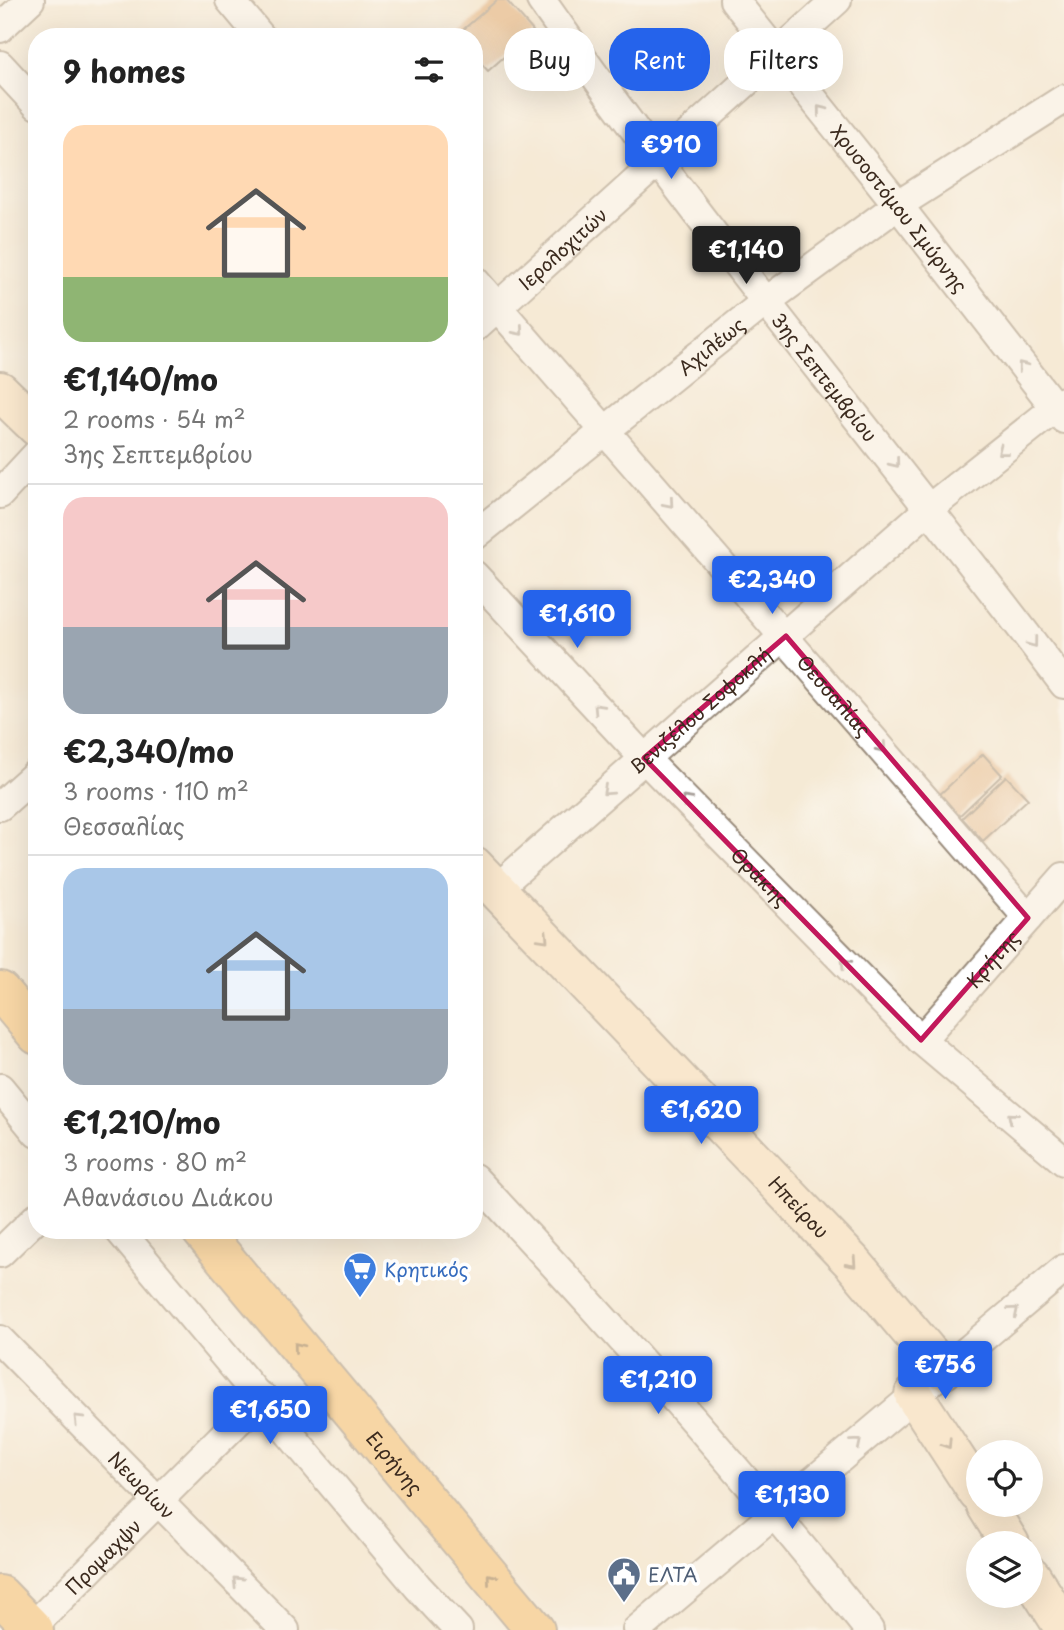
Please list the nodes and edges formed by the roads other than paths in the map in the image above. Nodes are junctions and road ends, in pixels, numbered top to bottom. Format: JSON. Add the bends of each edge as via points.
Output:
{"nodes":[{"id":1,"x":30,"y":0,"type":"edge"},
{"id":2,"x":230,"y":0,"type":"edge"},
{"id":3,"x":541,"y":0,"type":"edge"},
{"id":4,"x":734,"y":0,"type":"edge"},
{"id":5,"x":837,"y":0,"type":"edge"},
{"id":6,"x":0,"y":28,"type":"edge"},
{"id":7,"x":253,"y":28,"type":"edge"},
{"id":8,"x":755,"y":28,"type":"edge"},
{"id":9,"x":806,"y":28,"type":"edge"},
{"id":10,"x":0,"y":65,"type":"edge"},
{"id":11,"x":735,"y":91,"type":"edge"},
{"id":12,"x":805,"y":91,"type":"edge"},
{"id":13,"x":28,"y":95,"type":"edge"},
{"id":14,"x":1064,"y":99,"type":"edge"},
{"id":15,"x":657,"y":160,"type":"junction"},
{"id":16,"x":898,"y":205,"type":"junction"},
{"id":17,"x":483,"y":290,"type":"edge"},
{"id":18,"x":764,"y":303,"type":"junction"},
{"id":19,"x":499,"y":307,"type":"junction"},
{"id":20,"x":483,"y":320,"type":"edge"},
{"id":21,"x":0,"y":391,"type":"edge"},
{"id":22,"x":1061,"y":410,"type":"edge"},
{"id":23,"x":28,"y":418,"type":"edge"},
{"id":24,"x":605,"y":430,"type":"junction"},
{"id":25,"x":28,"y":464,"type":"edge"},
{"id":26,"x":0,"y":494,"type":"edge"},
{"id":27,"x":931,"y":507,"type":"junction"},
{"id":28,"x":483,"y":529,"type":"edge"},
{"id":29,"x":483,"y":585,"type":"edge"},
{"id":30,"x":786,"y":636,"type":"junction"},
{"id":31,"x":1064,"y":684,"type":"edge"},
{"id":32,"x":644,"y":758,"type":"junction"},
{"id":33,"x":28,"y":781,"type":"edge"},
{"id":34,"x":0,"y":806,"type":"edge"},
{"id":35,"x":486,"y":877,"type":"edge"},
{"id":36,"x":1064,"y":877,"type":"edge"},
{"id":37,"x":1028,"y":918,"type":"junction"},
{"id":38,"x":0,"y":991,"type":"edge"},
{"id":39,"x":28,"y":1024,"type":"edge"},
{"id":40,"x":921,"y":1040,"type":"junction"},
{"id":41,"x":0,"y":1088,"type":"edge"},
{"id":42,"x":28,"y":1122,"type":"edge"},
{"id":43,"x":1064,"y":1161,"type":"edge"},
{"id":44,"x":483,"y":1188,"type":"edge"},
{"id":45,"x":28,"y":1226,"type":"edge"},
{"id":46,"x":127,"y":1239,"type":"edge"},
{"id":47,"x":209,"y":1239,"type":"edge"},
{"id":48,"x":0,"y":1253,"type":"edge"},
{"id":49,"x":1064,"y":1269,"type":"edge"},
{"id":50,"x":0,"y":1340,"type":"edge"},
{"id":51,"x":943,"y":1370,"type":"junction"},
{"id":52,"x":915,"y":1395,"type":"junction"},
{"id":53,"x":262,"y":1398,"type":"junction"},
{"id":54,"x":966,"y":1474,"type":"edge"},
{"id":55,"x":158,"y":1501,"type":"junction"},
{"id":56,"x":776,"y":1513,"type":"junction"},
{"id":57,"x":0,"y":1595,"type":"edge"},
{"id":58,"x":1043,"y":1595,"type":"edge"},
{"id":59,"x":642,"y":1628,"type":"edge"},
{"id":60,"x":1064,"y":1628,"type":"edge"},
{"id":61,"x":33,"y":1629,"type":"edge"},
{"id":62,"x":285,"y":1630,"type":"edge"},
{"id":63,"x":458,"y":1630,"type":"edge"},
{"id":64,"x":535,"y":1630,"type":"edge"},
{"id":65,"x":869,"y":1630,"type":"edge"}],
"edges":[{"from":1,"to":6,"type":"street"},
{"from":2,"to":7,"type":"street"},
{"from":3,"to":15,"type":"street","name":"3ης Σεπτεμβρίου"},
{"from":4,"to":8,"type":"street","name":"Χρυσοστόμου Σμύρνης"},
{"from":5,"to":9,"type":"street","name":"Ιερολοχιτών"},
{"from":10,"to":13,"type":"street"},
{"from":11,"to":15,"type":"street","name":"Ιερολοχιτών"},
{"from":16,"to":12,"type":"street","name":"Χρυσοστόμου Σμύρνης","one_way":true},
{"from":14,"to":16,"type":"street","name":"Αχιλέως"},
{"from":15,"to":18,"type":"street","name":"3ης Σεπτεμβρίου"},
{"from":15,"to":19,"type":"street","name":"Ιερολοχιτών"},
{"from":16,"to":18,"type":"street","name":"Αχιλέως"},
{"from":22,"to":16,"type":"street","name":"Χρυσοστόμου Σμύρνης","one_way":true},
{"from":17,"to":19,"type":"street","name":"Θεσσαλίας"},
{"from":18,"to":24,"type":"street","name":"Αχιλέως"},
{"from":18,"to":27,"type":"street","name":"3ης Σεπτεμβρίου","one_way":true},
{"from":19,"to":20,"type":"street","name":"Ιερολοχιτών"},
{"from":19,"to":24,"type":"street","name":"Θεσσαλίας","one_way":true},
{"from":21,"to":23,"type":"street"},
{"from":22,"to":27,"type":"street","name":"Βενιζέλου Σοφοκλή","one_way":true},
{"from":24,"to":28,"type":"street","name":"Αχιλέως"},
{"from":24,"to":30,"type":"street","name":"Θεσσαλίας","one_way":true},
{"from":25,"to":26,"type":"street"},
{"from":27,"to":30,"type":"street","name":"Βενιζέλου Σοφοκλή"},
{"from":27,"to":31,"type":"street","name":"3ης Σεπτεμβρίου","one_way":true},
{"from":32,"to":29,"type":"street","name":"Θράκης","one_way":true},
{"from":30,"to":32,"type":"street","name":"Βενιζέλου Σοφοκλή"},
{"from":30,"to":37,"type":"street","name":"Θεσσαλίας","one_way":true},
{"from":32,"to":35,"type":"street","name":"Βενιζέλου Σοφοκλή","one_way":true},
{"from":40,"to":32,"type":"street","name":"Θράκης","one_way":true},
{"from":33,"to":34,"type":"street"},
{"from":35,"to":51,"type":"street","name":"Ηπείρου","one_way":true,"via":[[853,1263]]},
{"from":36,"to":37,"type":"street","name":"Κρήτης"},
{"from":37,"to":40,"type":"street","name":"Κρήτης"},
{"from":38,"to":39,"type":"main road"},
{"from":43,"to":40,"type":"street","name":"Θράκης","one_way":true},
{"from":41,"to":42,"type":"street"},
{"from":44,"to":56,"type":"street"},
{"from":45,"to":48,"type":"street"},
{"from":46,"to":53,"type":"street"},
{"from":64,"to":47,"type":"main road","name":"Ειρήνης","one_way":true},
{"from":51,"to":49,"type":"street","one_way":true},
{"from":55,"to":50,"type":"street","name":"Νεωρίων","one_way":true},
{"from":51,"to":52,"type":"street"},
{"from":52,"to":54,"type":"street","one_way":true},
{"from":56,"to":52,"type":"street","one_way":true},
{"from":53,"to":55,"type":"street","name":"Προμαχψν"},
{"from":53,"to":63,"type":"street"},
{"from":55,"to":61,"type":"street","name":"Προμαχψν"},
{"from":62,"to":55,"type":"street","name":"Νεωρίων","one_way":true},
{"from":56,"to":59,"type":"street"},
{"from":56,"to":65,"type":"street"},
{"from":57,"to":61,"type":"main road"},
{"from":58,"to":60,"type":"street"}]}
